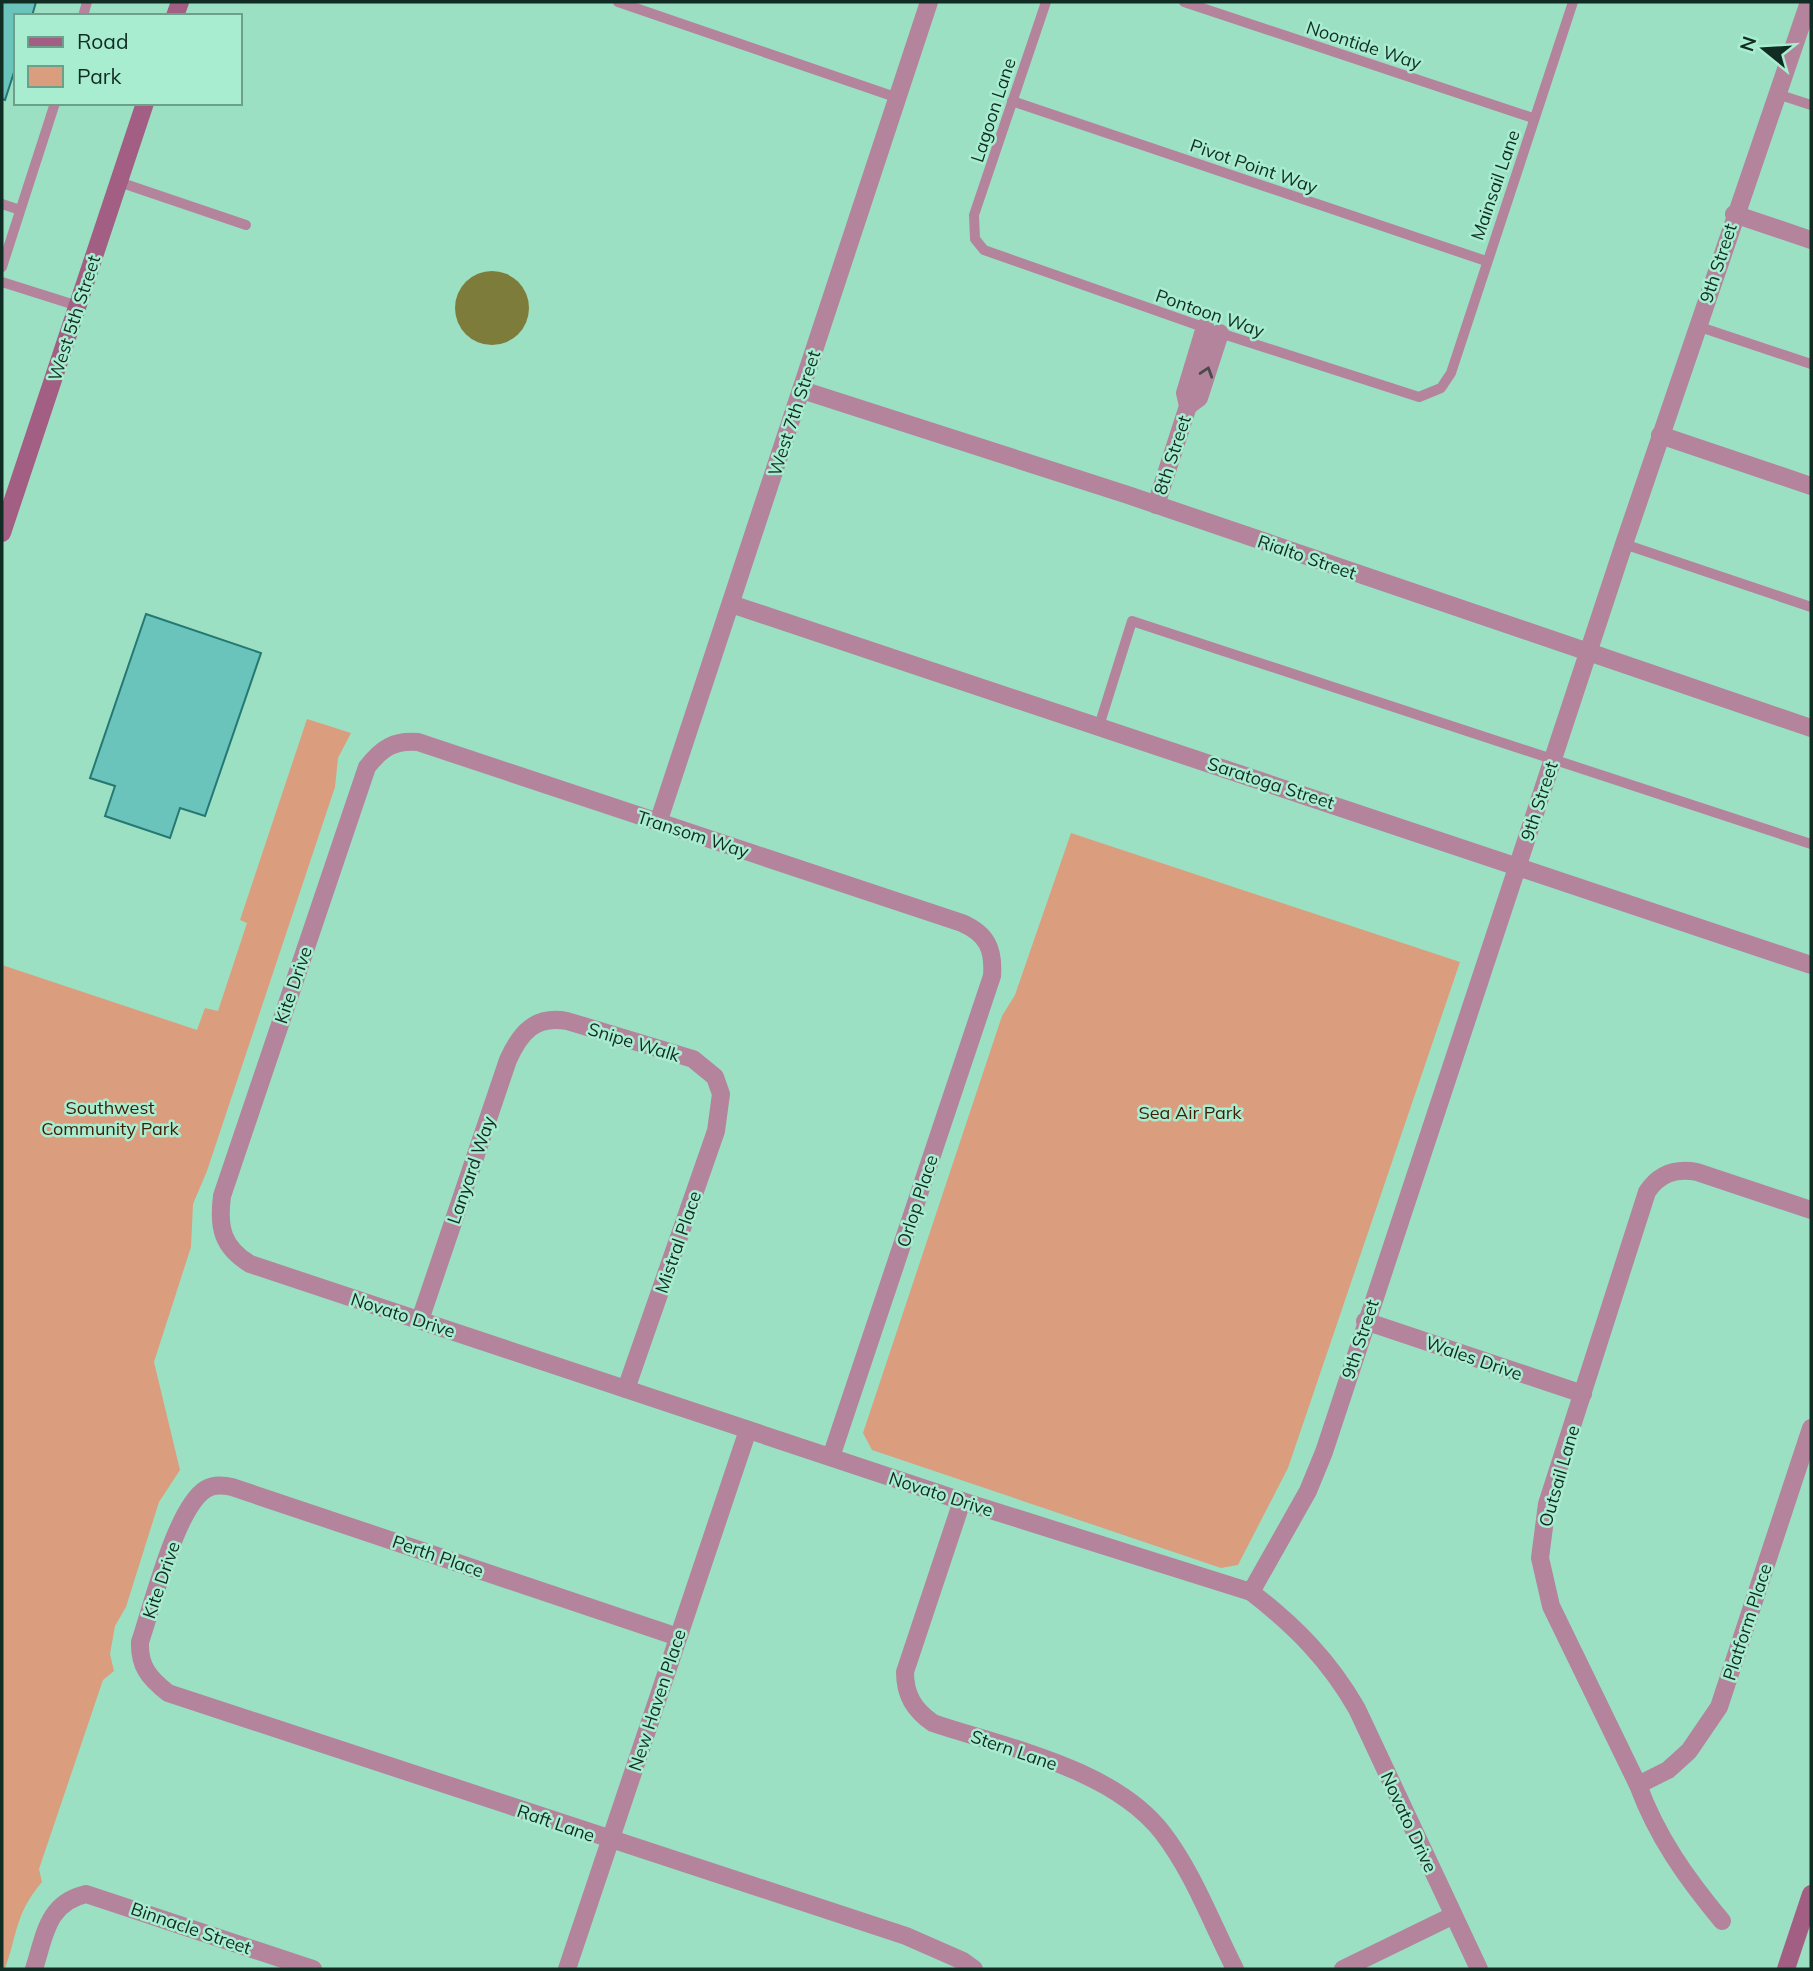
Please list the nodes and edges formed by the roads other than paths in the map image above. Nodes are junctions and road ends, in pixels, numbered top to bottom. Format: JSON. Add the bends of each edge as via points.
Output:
{"nodes":[{"id":1,"x":618,"y":2,"type":"edge"},
{"id":2,"x":929,"y":2,"type":"edge"},
{"id":3,"x":1046,"y":2,"type":"edge"},
{"id":4,"x":1184,"y":2,"type":"edge"},
{"id":5,"x":1573,"y":2,"type":"edge"},
{"id":6,"x":1809,"y":2,"type":"edge"},
{"id":7,"x":1777,"y":93,"type":"junction"},
{"id":8,"x":898,"y":98,"type":"junction"},
{"id":9,"x":1012,"y":101,"type":"junction"},
{"id":10,"x":54,"y":105,"type":"edge"},
{"id":11,"x":144,"y":105,"type":"edge"},
{"id":12,"x":1811,"y":105,"type":"edge"},
{"id":13,"x":1533,"y":118,"type":"junction"},
{"id":14,"x":119,"y":182,"type":"junction"},
{"id":15,"x":2,"y":204,"type":"edge"},
{"id":16,"x":20,"y":210,"type":"junction"},
{"id":17,"x":1734,"y":214,"type":"junction"},
{"id":18,"x":246,"y":225,"type":"dead end"},
{"id":19,"x":973,"y":228,"type":"joint"},
{"id":20,"x":1811,"y":240,"type":"edge"},
{"id":21,"x":1486,"y":261,"type":"junction"},
{"id":22,"x":2,"y":267,"type":"edge"},
{"id":23,"x":2,"y":282,"type":"edge"},
{"id":24,"x":78,"y":306,"type":"junction"},
{"id":25,"x":1697,"y":326,"type":"junction"},
{"id":26,"x":1212,"y":330,"type":"junction"},
{"id":27,"x":1811,"y":364,"type":"edge"},
{"id":28,"x":1448,"y":379,"type":"joint"},
{"id":29,"x":802,"y":390,"type":"junction"},
{"id":30,"x":1660,"y":435,"type":"junction"},
{"id":31,"x":1811,"y":486,"type":"edge"},
{"id":32,"x":1156,"y":505,"type":"junction"},
{"id":33,"x":2,"y":533,"type":"edge"},
{"id":34,"x":1624,"y":544,"type":"junction"},
{"id":35,"x":731,"y":604,"type":"junction"},
{"id":36,"x":1811,"y":607,"type":"edge"},
{"id":37,"x":1589,"y":654,"type":"junction"},
{"id":38,"x":1099,"y":726,"type":"junction"},
{"id":39,"x":1811,"y":728,"type":"edge"},
{"id":40,"x":389,"y":745,"type":"joint"},
{"id":41,"x":1553,"y":759,"type":"junction"},
{"id":42,"x":658,"y":823,"type":"junction"},
{"id":43,"x":1811,"y":844,"type":"edge"},
{"id":44,"x":1518,"y":866,"type":"junction"},
{"id":45,"x":990,"y":945,"type":"joint"},
{"id":46,"x":1811,"y":965,"type":"edge"},
{"id":47,"x":531,"y":1025,"type":"joint"},
{"id":48,"x":721,"y":1094,"type":"joint"},
{"id":49,"x":1811,"y":1210,"type":"edge"},
{"id":50,"x":221,"y":1234,"type":"joint"},
{"id":51,"x":420,"y":1320,"type":"junction"},
{"id":52,"x":1365,"y":1321,"type":"junction"},
{"id":53,"x":626,"y":1389,"type":"junction"},
{"id":54,"x":1583,"y":1394,"type":"junction"},
{"id":55,"x":1811,"y":1428,"type":"edge"},
{"id":56,"x":748,"y":1430,"type":"junction"},
{"id":57,"x":831,"y":1457,"type":"junction"},
{"id":58,"x":199,"y":1494,"type":"joint"},
{"id":59,"x":962,"y":1501,"type":"junction"},
{"id":60,"x":1251,"y":1592,"type":"junction"},
{"id":61,"x":678,"y":1637,"type":"junction"},
{"id":62,"x":144,"y":1670,"type":"joint"},
{"id":63,"x":1638,"y":1785,"type":"junction"},
{"id":64,"x":611,"y":1841,"type":"junction"},
{"id":65,"x":1811,"y":1894,"type":"edge"},
{"id":66,"x":1452,"y":1916,"type":"junction"},
{"id":67,"x":1723,"y":1921,"type":"dead end"},
{"id":68,"x":33,"y":1969,"type":"edge"},
{"id":69,"x":313,"y":1969,"type":"edge"},
{"id":70,"x":567,"y":1969,"type":"edge"},
{"id":71,"x":974,"y":1969,"type":"edge"},
{"id":72,"x":1235,"y":1969,"type":"edge"},
{"id":73,"x":1343,"y":1969,"type":"edge"},
{"id":74,"x":1479,"y":1969,"type":"edge"},
{"id":75,"x":1786,"y":1969,"type":"edge"}],
"edges":[{"from":1,"to":8,"type":"lane"},
{"from":2,"to":8,"type":"street","name":"West 7th Street"},
{"from":3,"to":9,"type":"lane","name":"Lagoon Lane"},
{"from":4,"to":13,"type":"lane","name":"Noontide Way"},
{"from":5,"to":13,"type":"lane","name":"Mainsail Lane"},
{"from":6,"to":7,"type":"street","name":"9th Street"},
{"from":7,"to":12,"type":"lane"},
{"from":7,"to":17,"type":"street","name":"9th Street"},
{"from":8,"to":29,"type":"street","name":"West 7th Street"},
{"from":9,"to":19,"type":"lane","name":"Lagoon Lane"},
{"from":9,"to":21,"type":"lane","name":"Pivot Point Way"},
{"from":10,"to":16,"type":"lane"},
{"from":11,"to":14,"type":"main road","name":"West 5th Street"},
{"from":13,"to":21,"type":"lane","name":"Mainsail Lane"},
{"from":14,"to":18,"type":"lane"},
{"from":14,"to":24,"type":"main road","name":"West 5th Street"},
{"from":15,"to":16,"type":"lane"},
{"from":16,"to":22,"type":"lane"},
{"from":17,"to":20,"type":"street"},
{"from":17,"to":25,"type":"street","name":"9th Street"},
{"from":19,"to":26,"type":"lane","name":"Pontoon Way","via":[[975,239],[992,255]]},
{"from":21,"to":28,"type":"lane","name":"Mainsail Lane"},
{"from":23,"to":24,"type":"lane"},
{"from":24,"to":33,"type":"main road","name":"West 5th Street"},
{"from":25,"to":27,"type":"lane"},
{"from":25,"to":30,"type":"street","name":"9th Street"},
{"from":26,"to":28,"type":"lane","name":"Pontoon Way","via":[[1408,395],[1431,394]]},
{"from":26,"to":32,"type":"street","name":"8th Street","via":[[1185,393],[1188,406]]},
{"from":29,"to":32,"type":"street","name":"Rialto Street"},
{"from":29,"to":35,"type":"street","name":"West 7th Street"},
{"from":30,"to":31,"type":"street"},
{"from":30,"to":34,"type":"street","name":"9th Street"},
{"from":32,"to":37,"type":"street","name":"Rialto Street"},
{"from":34,"to":36,"type":"lane"},
{"from":34,"to":37,"type":"street","name":"9th Street"},
{"from":35,"to":38,"type":"street","name":"Saratoga Street"},
{"from":35,"to":42,"type":"street","name":"West 7th Street"},
{"from":37,"to":39,"type":"street","name":"Rialto Street"},
{"from":37,"to":41,"type":"street","name":"9th Street"},
{"from":38,"to":41,"type":"lane","via":[[1132,621]]},
{"from":38,"to":44,"type":"street","name":"Saratoga Street"},
{"from":40,"to":42,"type":"street","name":"Transom Way","via":[[418,742]]},
{"from":40,"to":50,"type":"street","name":"Kite Drive","via":[[367,767],[222,1196]]},
{"from":41,"to":43,"type":"lane"},
{"from":41,"to":44,"type":"street","name":"9th Street"},
{"from":42,"to":45,"type":"street","name":"Transom Way","via":[[962,923],[978,930]]},
{"from":44,"to":46,"type":"street","name":"Saratoga Street"},
{"from":44,"to":52,"type":"street","name":"9th Street"},
{"from":45,"to":57,"type":"street","name":"Orlop Place","via":[[992,976]]},
{"from":47,"to":48,"type":"street","name":"Snipe Walk","via":[[553,1018],[693,1059],[715,1077]]},
{"from":47,"to":51,"type":"street","name":"Lanyard Way","via":[[508,1060]]},
{"from":48,"to":53,"type":"street","name":"Mistral Place","via":[[722,1106],[708,1154]]},
{"from":49,"to":54,"type":"street","name":"Outsail Lane","via":[[1684,1169],[1655,1180],[1647,1192]]},
{"from":50,"to":51,"type":"street","name":"Novato Drive","via":[[234,1254],[250,1264]]},
{"from":51,"to":53,"type":"street","name":"Novato Drive"},
{"from":52,"to":54,"type":"street","name":"Wales Drive"},
{"from":52,"to":60,"type":"street","name":"9th Street","via":[[1308,1491]]},
{"from":53,"to":56,"type":"street","name":"Novato Drive"},
{"from":54,"to":63,"type":"street","name":"Outsail Lane","via":[[1547,1504],[1541,1573],[1556,1620]]},
{"from":55,"to":63,"type":"street","name":"Platform Place","via":[[1719,1707],[1689,1751],[1668,1770]]},
{"from":56,"to":57,"type":"street","name":"Novato Drive"},
{"from":56,"to":61,"type":"street","name":"New Haven Place"},
{"from":57,"to":59,"type":"street","name":"Novato Drive"},
{"from":58,"to":61,"type":"street","name":"Perth Place","via":[[219,1485],[232,1487]]},
{"from":58,"to":62,"type":"street","name":"Kite Drive","via":[[182,1518],[140,1642]]},
{"from":59,"to":60,"type":"street","name":"Novato Drive"},
{"from":59,"to":72,"type":"street","name":"Stern Lane","via":[[905,1672],[905,1686],[914,1706],[933,1723],[1081,1773],[1136,1806],[1161,1830],[1182,1862]]},
{"from":60,"to":66,"type":"street","name":"Novato Drive","via":[[1291,1623],[1340,1680]]},
{"from":61,"to":64,"type":"street","name":"New Haven Place"},
{"from":62,"to":64,"type":"street","name":"Raft Lane","via":[[168,1693]]},
{"from":63,"to":67,"type":"street","name":"Outsail Lane","via":[[1676,1862]]},
{"from":64,"to":70,"type":"street","name":"New Haven Place"},
{"from":64,"to":71,"type":"street","name":"Raft Lane","via":[[906,1936]]},
{"from":65,"to":75,"type":"main road"},
{"from":66,"to":73,"type":"street"},
{"from":66,"to":74,"type":"street","name":"Novato Drive"},
{"from":68,"to":69,"type":"street","name":"Binnacle Street","via":[[52,1917],[68,1898],[86,1894]]}]}
